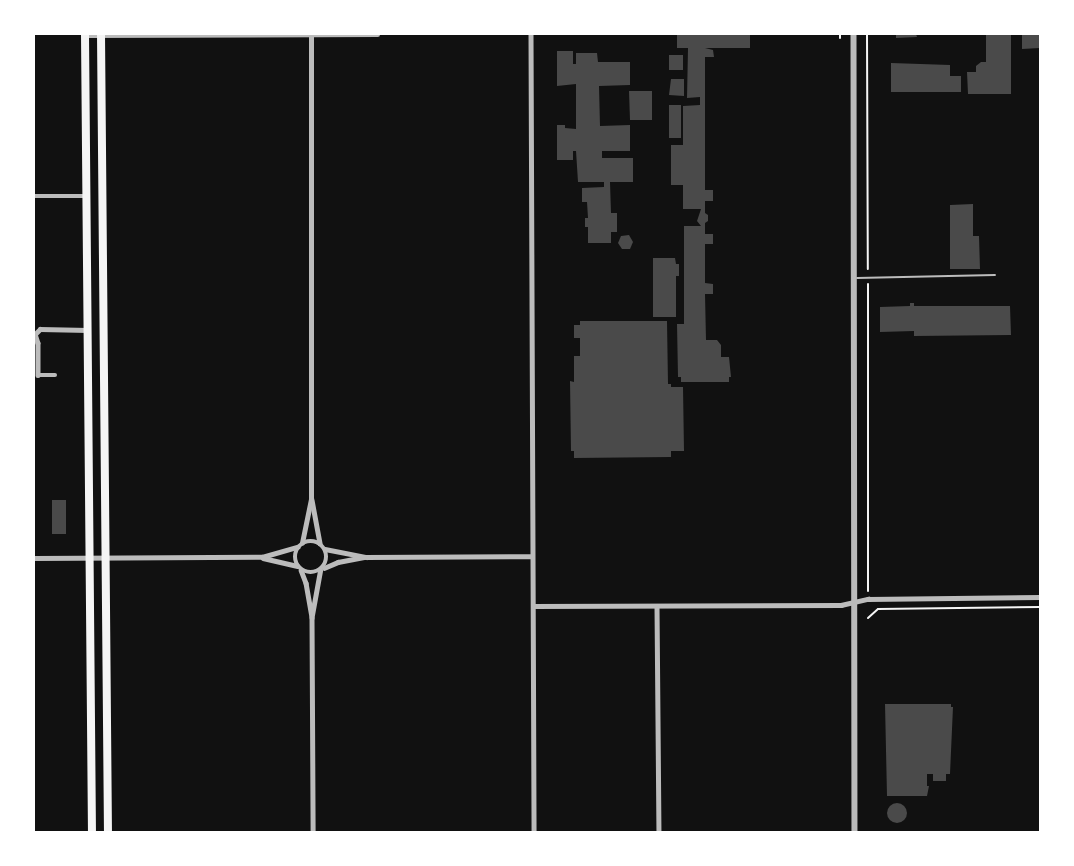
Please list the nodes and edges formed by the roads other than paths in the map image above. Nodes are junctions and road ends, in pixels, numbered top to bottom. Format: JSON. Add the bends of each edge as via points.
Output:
{"nodes":[{"id":1,"x":85,"y":34,"type":"edge"},
{"id":2,"x":101,"y":34,"type":"edge"},
{"id":3,"x":235,"y":34,"type":"edge"},
{"id":4,"x":377,"y":34,"type":"edge"},
{"id":5,"x":531,"y":34,"type":"edge"},
{"id":6,"x":854,"y":34,"type":"edge"},
{"id":7,"x":311,"y":35,"type":"edge"},
{"id":8,"x":34,"y":196,"type":"edge"},
{"id":9,"x":86,"y":196,"type":"junction"},
{"id":10,"x":995,"y":275,"type":"dead end"},
{"id":11,"x":854,"y":278,"type":"junction"},
{"id":12,"x":88,"y":330,"type":"junction"},
{"id":13,"x":34,"y":334,"type":"edge"},
{"id":14,"x":55,"y":375,"type":"dead end"},
{"id":15,"x":311,"y":499,"type":"junction"},
{"id":16,"x":320,"y":543,"type":"junction"},
{"id":17,"x":300,"y":545,"type":"junction"},
{"id":18,"x":325,"y":548,"type":"junction"},
{"id":19,"x":532,"y":556,"type":"junction"},
{"id":20,"x":262,"y":557,"type":"junction"},
{"id":21,"x":366,"y":557,"type":"junction"},
{"id":22,"x":34,"y":558,"type":"edge"},
{"id":23,"x":90,"y":558,"type":"junction"},
{"id":24,"x":106,"y":558,"type":"junction"},
{"id":25,"x":299,"y":568,"type":"junction"},
{"id":26,"x":322,"y":570,"type":"junction"},
{"id":27,"x":1040,"y":596,"type":"edge"},
{"id":28,"x":855,"y":602,"type":"junction"},
{"id":29,"x":533,"y":606,"type":"junction"},
{"id":30,"x":657,"y":606,"type":"junction"},
{"id":31,"x":312,"y":616,"type":"junction"},
{"id":32,"x":92,"y":832,"type":"edge"},
{"id":33,"x":108,"y":832,"type":"edge"},
{"id":34,"x":313,"y":832,"type":"edge"},
{"id":35,"x":534,"y":832,"type":"edge"},
{"id":36,"x":659,"y":832,"type":"edge"},
{"id":37,"x":855,"y":832,"type":"edge"}],
"edges":[{"from":1,"to":2,"type":"street"},
{"from":1,"to":9,"type":"highway"},
{"from":2,"to":3,"type":"street"},
{"from":2,"to":24,"type":"highway"},
{"from":3,"to":7,"type":"street"},
{"from":4,"to":7,"type":"street"},
{"from":5,"to":19,"type":"street"},
{"from":6,"to":11,"type":"street"},
{"from":7,"to":15,"type":"street"},
{"from":8,"to":9,"type":"street"},
{"from":9,"to":12,"type":"highway"},
{"from":10,"to":11,"type":"lane"},
{"from":11,"to":28,"type":"street"},
{"from":12,"to":13,"type":"street","via":[[40,329]]},
{"from":12,"to":23,"type":"highway"},
{"from":13,"to":14,"type":"street","via":[[38,343],[38,375]]},
{"from":15,"to":16,"type":"street"},
{"from":15,"to":17,"type":"street"},
{"from":16,"to":17,"type":"street","via":[[313,541]]},
{"from":16,"to":18,"type":"street"},
{"from":17,"to":20,"type":"street"},
{"from":17,"to":25,"type":"street","via":[[295,557]]},
{"from":18,"to":21,"type":"street"},
{"from":18,"to":26,"type":"street","via":[[328,558]]},
{"from":19,"to":21,"type":"street"},
{"from":19,"to":29,"type":"street"},
{"from":20,"to":24,"type":"street"},
{"from":20,"to":25,"type":"street"},
{"from":21,"to":26,"type":"street","via":[[338,562]]},
{"from":22,"to":23,"type":"street"},
{"from":23,"to":24,"type":"street"},
{"from":23,"to":32,"type":"highway"},
{"from":24,"to":33,"type":"highway"},
{"from":25,"to":26,"type":"street","via":[[311,574]]},
{"from":25,"to":31,"type":"street","via":[[306,583]]},
{"from":26,"to":31,"type":"street"},
{"from":27,"to":28,"type":"street","via":[[868,599]]},
{"from":28,"to":30,"type":"street","via":[[844,605]]},
{"from":28,"to":37,"type":"street"},
{"from":29,"to":30,"type":"street"},
{"from":29,"to":35,"type":"street"},
{"from":30,"to":36,"type":"street"},
{"from":31,"to":34,"type":"street"}]}
